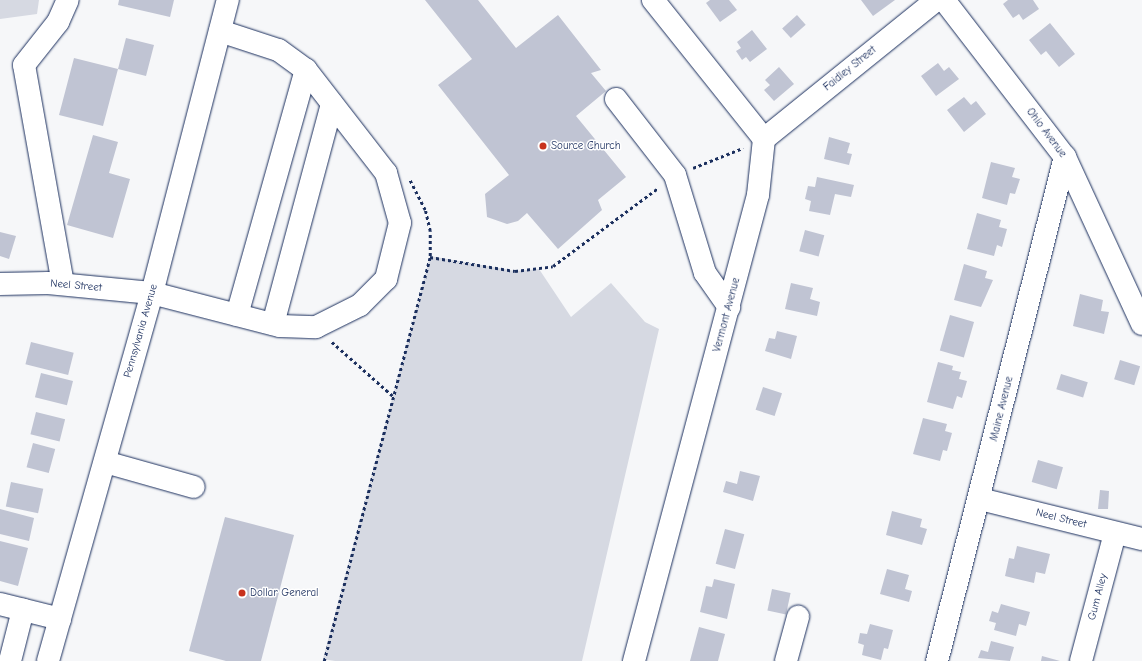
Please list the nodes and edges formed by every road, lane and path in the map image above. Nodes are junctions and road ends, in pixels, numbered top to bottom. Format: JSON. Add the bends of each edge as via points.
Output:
{"nodes":[{"id":1,"x":68,"y":0,"type":"edge"},
{"id":2,"x":228,"y":0,"type":"edge"},
{"id":3,"x":653,"y":0,"type":"edge"},
{"id":4,"x":936,"y":0,"type":"edge"},
{"id":5,"x":944,"y":0,"type":"edge"},
{"id":6,"x":220,"y":31,"type":"junction"},
{"id":7,"x":306,"y":70,"type":"junction"},
{"id":8,"x":616,"y":99,"type":"dead end"},
{"id":9,"x":332,"y":104,"type":"junction"},
{"id":10,"x":764,"y":139,"type":"junction"},
{"id":11,"x":1065,"y":157,"type":"junction"},
{"id":12,"x":411,"y":181,"type":"dead end"},
{"id":13,"x":616,"y":218,"type":"dead end"},
{"id":14,"x":430,"y":257,"type":"junction"},
{"id":15,"x":0,"y":284,"type":"edge"},
{"id":16,"x":63,"y":284,"type":"junction"},
{"id":17,"x":152,"y":293,"type":"junction"},
{"id":18,"x":729,"y":307,"type":"junction"},
{"id":19,"x":237,"y":315,"type":"junction"},
{"id":20,"x":273,"y":324,"type":"junction"},
{"id":21,"x":1142,"y":324,"type":"edge"},
{"id":22,"x":343,"y":352,"type":"dead end"},
{"id":23,"x":393,"y":396,"type":"junction"},
{"id":24,"x":104,"y":462,"type":"junction"},
{"id":25,"x":194,"y":487,"type":"dead end"},
{"id":26,"x":980,"y":499,"type":"junction"},
{"id":27,"x":1115,"y":533,"type":"junction"},
{"id":28,"x":1142,"y":539,"type":"edge"},
{"id":29,"x":0,"y":604,"type":"edge"},
{"id":30,"x":23,"y":610,"type":"junction"},
{"id":31,"x":798,"y":617,"type":"dead end"},
{"id":32,"x":60,"y":619,"type":"junction"},
{"id":33,"x":10,"y":661,"type":"edge"},
{"id":34,"x":48,"y":661,"type":"edge"},
{"id":35,"x":324,"y":661,"type":"edge"},
{"id":36,"x":634,"y":661,"type":"edge"},
{"id":37,"x":786,"y":661,"type":"edge"},
{"id":38,"x":937,"y":661,"type":"edge"},
{"id":39,"x":1082,"y":661,"type":"edge"}],
"edges":[{"from":1,"to":16,"type":"street","via":[[58,22],[24,65]]},
{"from":2,"to":6,"type":"street","name":"Pennsylvania Avenue"},
{"from":3,"to":10,"type":"street"},
{"from":4,"to":10,"type":"street","name":"Faidley Street"},
{"from":5,"to":11,"type":"street","name":"Ohio Avenue"},
{"from":6,"to":7,"type":"street","name":"Neel Street","via":[[278,50]]},
{"from":6,"to":17,"type":"street","name":"Pennsylvania Avenue"},
{"from":7,"to":9,"type":"street","name":"Neel Street"},
{"from":7,"to":19,"type":"street"},
{"from":8,"to":18,"type":"street","via":[[675,175],[705,273]]},
{"from":9,"to":20,"type":"street"},
{"from":9,"to":20,"type":"street","name":"Neel Street","via":[[386,173],[400,223],[386,279],[360,305],[316,327]]},
{"from":10,"to":18,"type":"street","name":"Vermont Avenue","via":[[758,195]]},
{"from":11,"to":21,"type":"street","name":"Ohio Avenue"},
{"from":11,"to":26,"type":"street","name":"Maine Avenue"},
{"from":12,"to":14,"type":"path","via":[[429,224]]},
{"from":13,"to":14,"type":"path","via":[[562,260],[539,269],[515,271]]},
{"from":14,"to":23,"type":"path"},
{"from":15,"to":16,"type":"street","name":"Neel Street"},
{"from":16,"to":17,"type":"street","name":"Neel Street"},
{"from":17,"to":19,"type":"street","name":"Neel Street"},
{"from":17,"to":24,"type":"street","name":"Pennsylvania Avenue"},
{"from":18,"to":36,"type":"street","name":"Vermont Avenue"},
{"from":19,"to":20,"type":"street","name":"Neel Street"},
{"from":22,"to":23,"type":"path"},
{"from":23,"to":35,"type":"path"},
{"from":24,"to":25,"type":"street"},
{"from":24,"to":32,"type":"street","name":"Pennsylvania Avenue"},
{"from":26,"to":27,"type":"street","name":"Neel Street"},
{"from":26,"to":38,"type":"street","name":"Maine Avenue"},
{"from":27,"to":28,"type":"street","name":"Neel Street"},
{"from":27,"to":39,"type":"street","name":"Gum Alley"},
{"from":29,"to":30,"type":"street"},
{"from":30,"to":32,"type":"street"},
{"from":30,"to":33,"type":"street"},
{"from":31,"to":37,"type":"street"},
{"from":32,"to":34,"type":"street","name":"Pennsylvania Avenue"}]}
